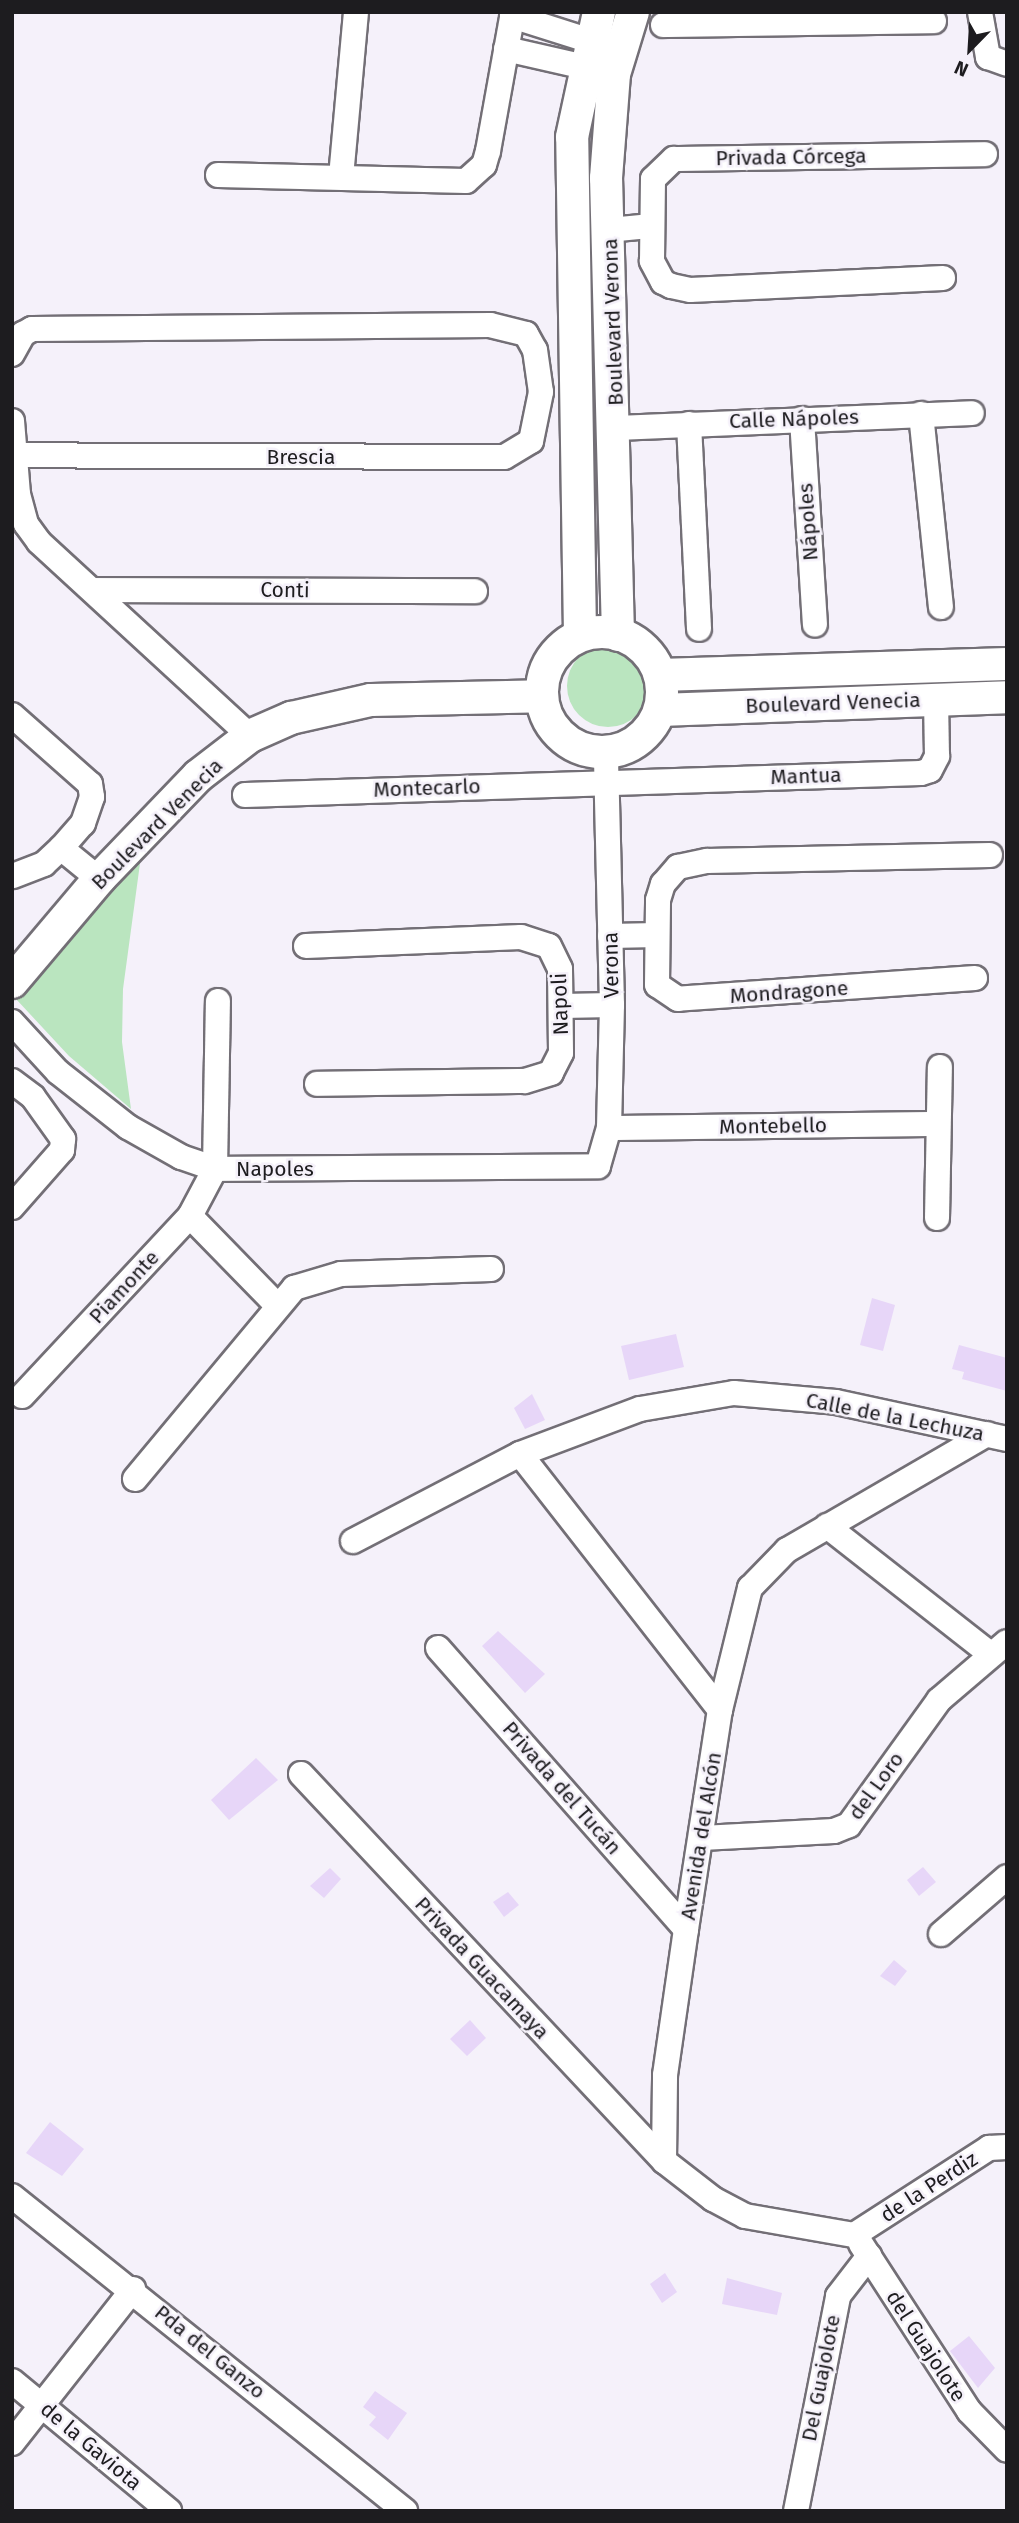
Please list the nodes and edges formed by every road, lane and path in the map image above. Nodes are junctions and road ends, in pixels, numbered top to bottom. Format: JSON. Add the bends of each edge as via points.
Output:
{"nodes":[{"id":1,"x":356,"y":12,"type":"edge"},
{"id":2,"x":633,"y":12,"type":"edge"},
{"id":3,"x":980,"y":12,"type":"edge"},
{"id":4,"x":513,"y":14,"type":"edge"},
{"id":5,"x":837,"y":18,"type":"edge"},
{"id":6,"x":934,"y":21,"type":"dead end"},
{"id":7,"x":663,"y":25,"type":"dead end"},
{"id":8,"x":506,"y":49,"type":"junction"},
{"id":9,"x":597,"y":49,"type":"edge"},
{"id":10,"x":997,"y":61,"type":"edge"},
{"id":11,"x":985,"y":154,"type":"dead end"},
{"id":12,"x":218,"y":175,"type":"dead end"},
{"id":13,"x":341,"y":177,"type":"junction"},
{"id":14,"x":650,"y":226,"type":"junction"},
{"id":15,"x":609,"y":230,"type":"junction"},
{"id":16,"x":943,"y":278,"type":"dead end"},
{"id":17,"x":12,"y":354,"type":"edge"},
{"id":18,"x":578,"y":389,"type":"junction"},
{"id":19,"x":541,"y":392,"type":"junction"},
{"id":20,"x":972,"y":413,"type":"dead end"},
{"id":21,"x":921,"y":414,"type":"junction"},
{"id":22,"x":802,"y":419,"type":"junction"},
{"id":23,"x":12,"y":421,"type":"edge"},
{"id":24,"x":689,"y":424,"type":"junction"},
{"id":25,"x":617,"y":428,"type":"junction"},
{"id":26,"x":14,"y":455,"type":"junction"},
{"id":27,"x":94,"y":590,"type":"junction"},
{"id":28,"x":475,"y":592,"type":"dead end"},
{"id":29,"x":941,"y":607,"type":"dead end"},
{"id":30,"x":815,"y":625,"type":"dead end"},
{"id":31,"x":699,"y":629,"type":"dead end"},
{"id":32,"x":580,"y":634,"type":"junction"},
{"id":33,"x":618,"y":635,"type":"junction"},
{"id":34,"x":1007,"y":664,"type":"edge"},
{"id":35,"x":660,"y":675,"type":"junction"},
{"id":36,"x":541,"y":696,"type":"junction"},
{"id":37,"x":1007,"y":697,"type":"edge"},
{"id":38,"x":936,"y":699,"type":"junction"},
{"id":39,"x":660,"y":710,"type":"junction"},
{"id":40,"x":12,"y":715,"type":"edge"},
{"id":41,"x":250,"y":736,"type":"junction"},
{"id":42,"x":607,"y":767,"type":"junction"},
{"id":43,"x":245,"y":794,"type":"dead end"},
{"id":44,"x":61,"y":848,"type":"junction"},
{"id":45,"x":990,"y":855,"type":"dead end"},
{"id":46,"x":12,"y":876,"type":"edge"},
{"id":47,"x":99,"y":879,"type":"junction"},
{"id":48,"x":657,"y":935,"type":"junction"},
{"id":49,"x":610,"y":936,"type":"junction"},
{"id":50,"x":306,"y":946,"type":"dead end"},
{"id":51,"x":975,"y":978,"type":"dead end"},
{"id":52,"x":12,"y":982,"type":"edge"},
{"id":53,"x":218,"y":1001,"type":"dead end"},
{"id":54,"x":611,"y":1005,"type":"junction"},
{"id":55,"x":562,"y":1006,"type":"junction"},
{"id":56,"x":12,"y":1022,"type":"edge"},
{"id":57,"x":940,"y":1067,"type":"dead end"},
{"id":58,"x":58,"y":1072,"type":"junction"},
{"id":59,"x":12,"y":1081,"type":"edge"},
{"id":60,"x":317,"y":1084,"type":"dead end"},
{"id":61,"x":33,"y":1097,"type":"junction"},
{"id":62,"x":937,"y":1124,"type":"junction"},
{"id":63,"x":609,"y":1128,"type":"junction"},
{"id":64,"x":215,"y":1169,"type":"junction"},
{"id":65,"x":589,"y":1170,"type":"joint"},
{"id":66,"x":12,"y":1207,"type":"edge"},
{"id":67,"x":190,"y":1216,"type":"junction"},
{"id":68,"x":937,"y":1218,"type":"dead end"},
{"id":69,"x":491,"y":1269,"type":"dead end"},
{"id":70,"x":276,"y":1304,"type":"junction"},
{"id":71,"x":22,"y":1396,"type":"dead end"},
{"id":72,"x":997,"y":1436,"type":"edge"},
{"id":73,"x":520,"y":1454,"type":"junction"},
{"id":74,"x":135,"y":1479,"type":"dead end"},
{"id":75,"x":827,"y":1527,"type":"junction"},
{"id":76,"x":353,"y":1541,"type":"dead end"},
{"id":77,"x":438,"y":1648,"type":"dead end"},
{"id":78,"x":998,"y":1648,"type":"edge"},
{"id":79,"x":720,"y":1710,"type":"junction"},
{"id":80,"x":302,"y":1774,"type":"dead end"},
{"id":81,"x":702,"y":1838,"type":"junction"},
{"id":82,"x":1007,"y":1877,"type":"edge"},
{"id":83,"x":686,"y":1929,"type":"junction"},
{"id":84,"x":941,"y":1934,"type":"dead end"},
{"id":85,"x":1007,"y":2147,"type":"edge"},
{"id":86,"x":664,"y":2161,"type":"junction"},
{"id":87,"x":12,"y":2196,"type":"edge"},
{"id":88,"x":854,"y":2235,"type":"junction"},
{"id":89,"x":869,"y":2256,"type":"junction"},
{"id":90,"x":133,"y":2289,"type":"junction"},
{"id":91,"x":12,"y":2381,"type":"edge"},
{"id":92,"x":41,"y":2405,"type":"junction"},
{"id":93,"x":12,"y":2443,"type":"edge"},
{"id":94,"x":1007,"y":2450,"type":"edge"},
{"id":95,"x":169,"y":2511,"type":"edge"},
{"id":96,"x":405,"y":2511,"type":"edge"},
{"id":97,"x":796,"y":2511,"type":"edge"}],
"edges":[{"from":1,"to":13,"type":"street"},
{"from":2,"to":9,"type":"street","name":"Boulevard Verona"},
{"from":3,"to":10,"type":"street"},
{"from":4,"to":8,"type":"street"},
{"from":4,"to":9,"type":"street"},
{"from":5,"to":6,"type":"street"},
{"from":5,"to":7,"type":"street"},
{"from":8,"to":9,"type":"street"},
{"from":8,"to":13,"type":"street","via":[[488,151],[474,175],[451,182]]},
{"from":9,"to":15,"type":"street","name":"Boulevard Verona"},
{"from":9,"to":18,"type":"street","name":"Boulevard Verona","via":[[572,137]]},
{"from":11,"to":14,"type":"street","name":"Privada Córcega","via":[[674,159],[653,179]]},
{"from":12,"to":13,"type":"street"},
{"from":14,"to":15,"type":"street"},
{"from":14,"to":16,"type":"street","name":"Privada Córcega","via":[[656,272],[680,289]]},
{"from":15,"to":25,"type":"street","name":"Boulevard Verona"},
{"from":17,"to":19,"type":"street","name":"Brescia","via":[[23,334],[32,329],[509,327],[526,334],[535,350]]},
{"from":18,"to":19,"type":"street"},
{"from":18,"to":32,"type":"street","name":"Boulevard Verona"},
{"from":19,"to":26,"type":"street","name":"Brescia","via":[[531,441],[504,457]]},
{"from":20,"to":21,"type":"street","name":"Calle Nápoles"},
{"from":21,"to":22,"type":"street","name":"Calle Nápoles"},
{"from":21,"to":29,"type":"street"},
{"from":22,"to":24,"type":"street","name":"Calle Nápoles"},
{"from":22,"to":30,"type":"street","name":"Nápoles"},
{"from":23,"to":26,"type":"street"},
{"from":24,"to":25,"type":"street","name":"Calle Nápoles"},
{"from":24,"to":31,"type":"street"},
{"from":25,"to":33,"type":"street","name":"Boulevard Verona"},
{"from":26,"to":27,"type":"street","via":[[26,524]]},
{"from":27,"to":28,"type":"street","name":"Conti"},
{"from":27,"to":41,"type":"street"},
{"from":32,"to":33,"type":"street"},
{"from":32,"to":36,"type":"street","via":[[558,650],[545,670]]},
{"from":33,"to":35,"type":"street","via":[[643,647]]},
{"from":34,"to":35,"type":"street","name":"Boulevard Venecia"},
{"from":35,"to":39,"type":"street"},
{"from":36,"to":41,"type":"street","name":"Boulevard Venecia","via":[[371,700],[290,718]]},
{"from":36,"to":42,"type":"street","via":[[554,729]]},
{"from":37,"to":38,"type":"street","name":"Boulevard Venecia"},
{"from":38,"to":39,"type":"street","name":"Boulevard Venecia"},
{"from":38,"to":42,"type":"street","name":"Mantua","via":[[937,755],[930,770],[921,774]]},
{"from":39,"to":42,"type":"street","via":[[648,732]]},
{"from":40,"to":44,"type":"street","via":[[90,784],[89,810]]},
{"from":41,"to":47,"type":"street","name":"Boulevard Venecia","via":[[198,776]]},
{"from":42,"to":43,"type":"street","name":"Montecarlo"},
{"from":42,"to":49,"type":"street","name":"Verona"},
{"from":44,"to":46,"type":"street","via":[[44,864]]},
{"from":44,"to":47,"type":"street"},
{"from":45,"to":48,"type":"street","via":[[693,863],[678,867],[663,884]]},
{"from":47,"to":52,"type":"street","name":"Boulevard Venecia"},
{"from":48,"to":49,"type":"street"},
{"from":48,"to":51,"type":"street","name":"Mondragone","via":[[657,985],[678,999]]},
{"from":49,"to":54,"type":"street","name":"Verona"},
{"from":50,"to":55,"type":"street","name":"Napoli","via":[[536,939],[557,955]]},
{"from":53,"to":64,"type":"street"},
{"from":54,"to":55,"type":"street"},
{"from":54,"to":63,"type":"street","name":"Verona"},
{"from":55,"to":60,"type":"street","name":"Napoli","via":[[558,1065],[539,1079]]},
{"from":56,"to":58,"type":"street","name":"Napoles"},
{"from":57,"to":62,"type":"street"},
{"from":58,"to":61,"type":"street"},
{"from":58,"to":64,"type":"street","name":"Napoles","via":[[128,1128],[181,1157]]},
{"from":59,"to":61,"type":"street"},
{"from":61,"to":66,"type":"street","via":[[59,1131],[62,1150]]},
{"from":62,"to":63,"type":"street","name":"Montebello"},
{"from":62,"to":68,"type":"street"},
{"from":63,"to":65,"type":"street","name":"Verona","via":[[604,1157]]},
{"from":64,"to":65,"type":"street","name":"Napoles"},
{"from":64,"to":67,"type":"street","name":"Piamonte"},
{"from":67,"to":70,"type":"street"},
{"from":67,"to":71,"type":"street","name":"Piamonte"},
{"from":69,"to":70,"type":"street","via":[[314,1278]]},
{"from":70,"to":74,"type":"street"},
{"from":72,"to":73,"type":"street","name":"Calle de la Lechuza","via":[[836,1402],[734,1393],[640,1409]]},
{"from":72,"to":75,"type":"street","name":"Avenida del Alcón"},
{"from":73,"to":76,"type":"street","name":"Calle de la Lechuza"},
{"from":73,"to":79,"type":"street"},
{"from":75,"to":78,"type":"street"},
{"from":75,"to":79,"type":"street","name":"Avenida del Alcón","via":[[786,1550],[750,1588]]},
{"from":77,"to":83,"type":"street","name":"Privada del Tucán"},
{"from":78,"to":81,"type":"street","name":"del Loro","via":[[939,1700],[849,1825],[834,1831]]},
{"from":79,"to":81,"type":"street","name":"Avenida del Alcón"},
{"from":80,"to":86,"type":"street","name":"Privada Guacamaya"},
{"from":81,"to":83,"type":"street","name":"Avenida del Alcón"},
{"from":82,"to":84,"type":"street"},
{"from":83,"to":86,"type":"street","name":"Avenida del Alcón","via":[[665,2075]]},
{"from":85,"to":88,"type":"street","name":"de la Perdiz","via":[[989,2148]]},
{"from":86,"to":88,"type":"street","via":[[713,2199],[745,2216]]},
{"from":87,"to":90,"type":"street","name":"Pda del Ganzo"},
{"from":88,"to":89,"type":"street","name":"del Guajolote"},
{"from":89,"to":94,"type":"street","name":"del Guajolote","via":[[969,2411]]},
{"from":89,"to":97,"type":"street","name":"Del Guajolote","via":[[838,2296]]},
{"from":90,"to":92,"type":"street"},
{"from":90,"to":96,"type":"street","name":"Pda del Ganzo"},
{"from":91,"to":92,"type":"street","name":"de la Gaviota"},
{"from":92,"to":93,"type":"street"},
{"from":92,"to":95,"type":"street","name":"de la Gaviota"}]}
